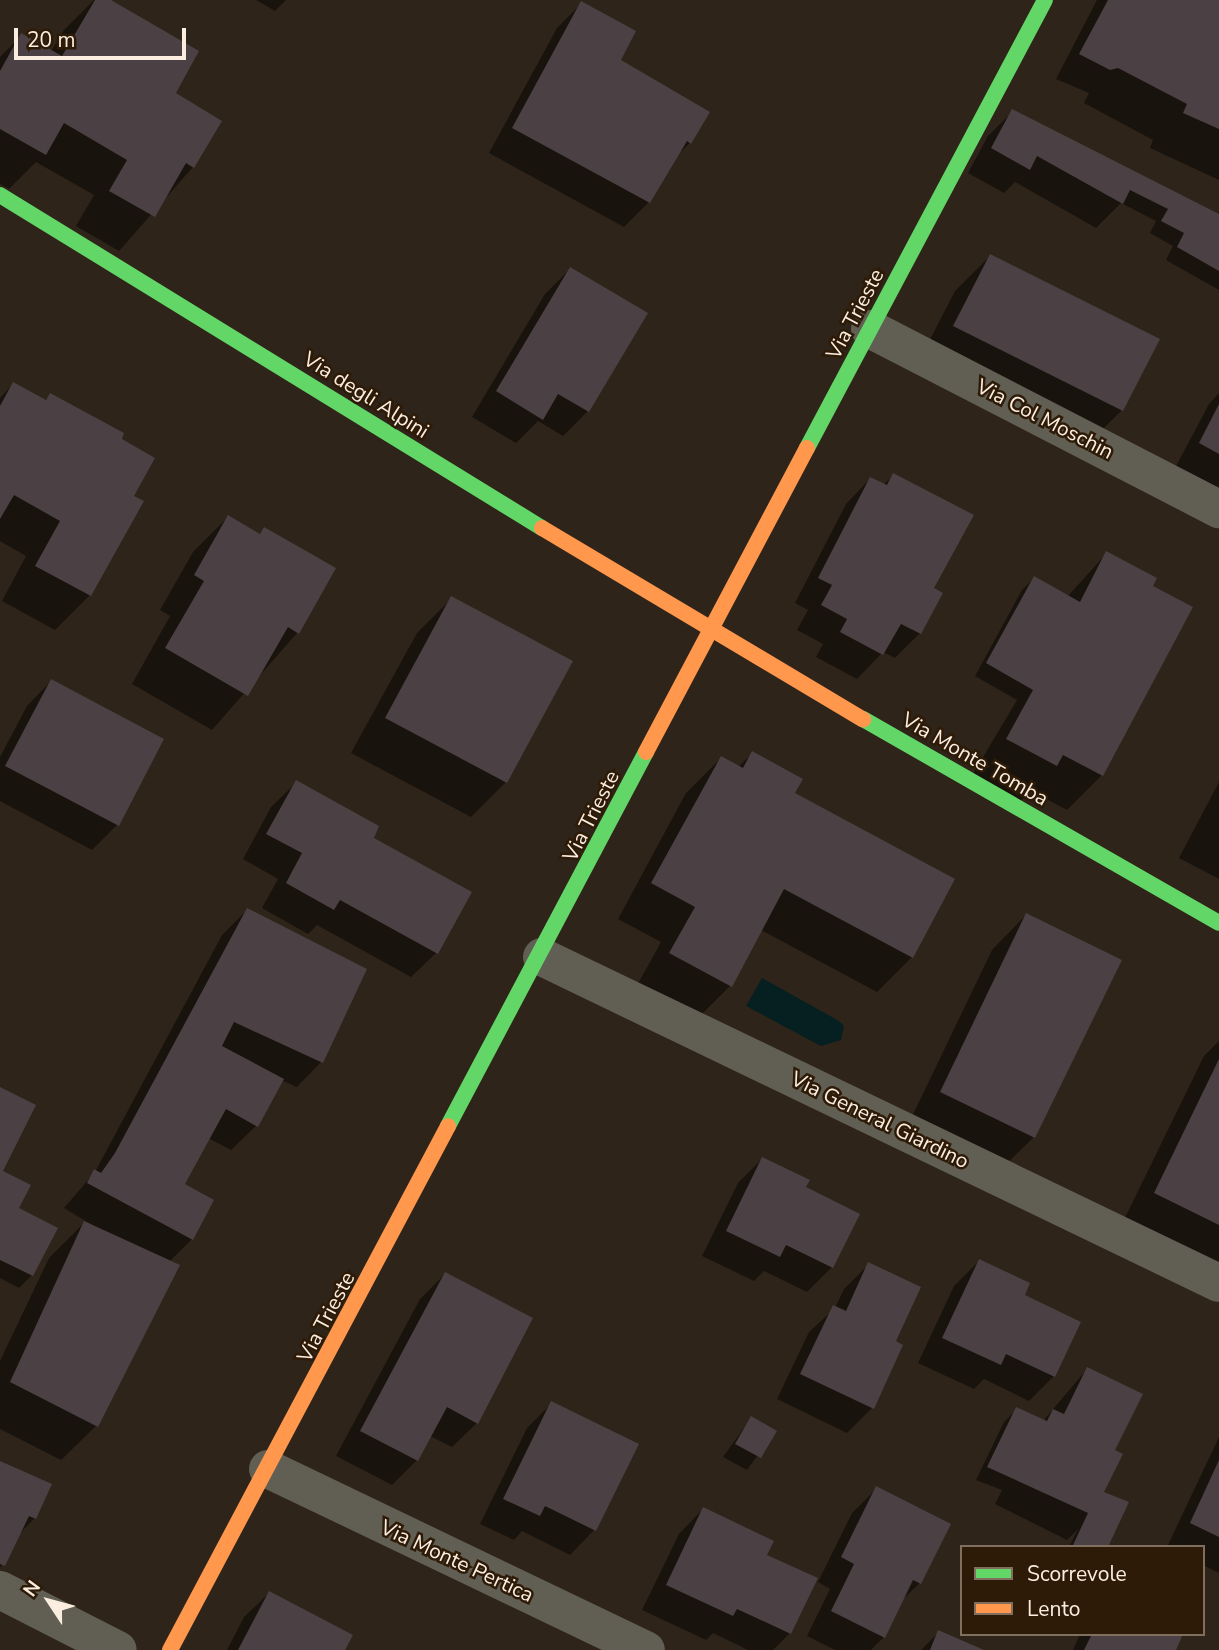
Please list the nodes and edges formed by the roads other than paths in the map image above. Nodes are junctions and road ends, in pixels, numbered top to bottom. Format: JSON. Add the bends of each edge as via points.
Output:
{"nodes":[{"id":1,"x":1045,"y":0,"type":"edge"},
{"id":2,"x":0,"y":195,"type":"edge"},
{"id":3,"x":870,"y":329,"type":"junction"},
{"id":4,"x":1219,"y":509,"type":"edge"},
{"id":5,"x":710,"y":631,"type":"junction"},
{"id":6,"x":1219,"y":923,"type":"edge"},
{"id":7,"x":542,"y":957,"type":"junction"},
{"id":8,"x":1219,"y":1283,"type":"edge"},
{"id":9,"x":268,"y":1469,"type":"junction"},
{"id":10,"x":0,"y":1590,"type":"edge"},
{"id":11,"x":118,"y":1650,"type":"edge"},
{"id":12,"x":170,"y":1650,"type":"edge"},
{"id":13,"x":646,"y":1650,"type":"edge"}],
"edges":[{"from":1,"to":3,"type":"street","name":"Via Trieste"},
{"from":2,"to":5,"type":"street","name":"Via degli Alpini"},
{"from":3,"to":4,"type":"street","name":"Via Col Moschin"},
{"from":3,"to":5,"type":"street","name":"Via Trieste"},
{"from":5,"to":6,"type":"street","name":"Via Monte Tomba"},
{"from":5,"to":7,"type":"street","name":"Via Trieste"},
{"from":7,"to":8,"type":"street","name":"Via General Giardino"},
{"from":7,"to":9,"type":"street","name":"Via Trieste"},
{"from":9,"to":12,"type":"street","name":"Via Trieste"},
{"from":9,"to":13,"type":"street","name":"Via Monte Pertica"},
{"from":10,"to":11,"type":"street"}]}
